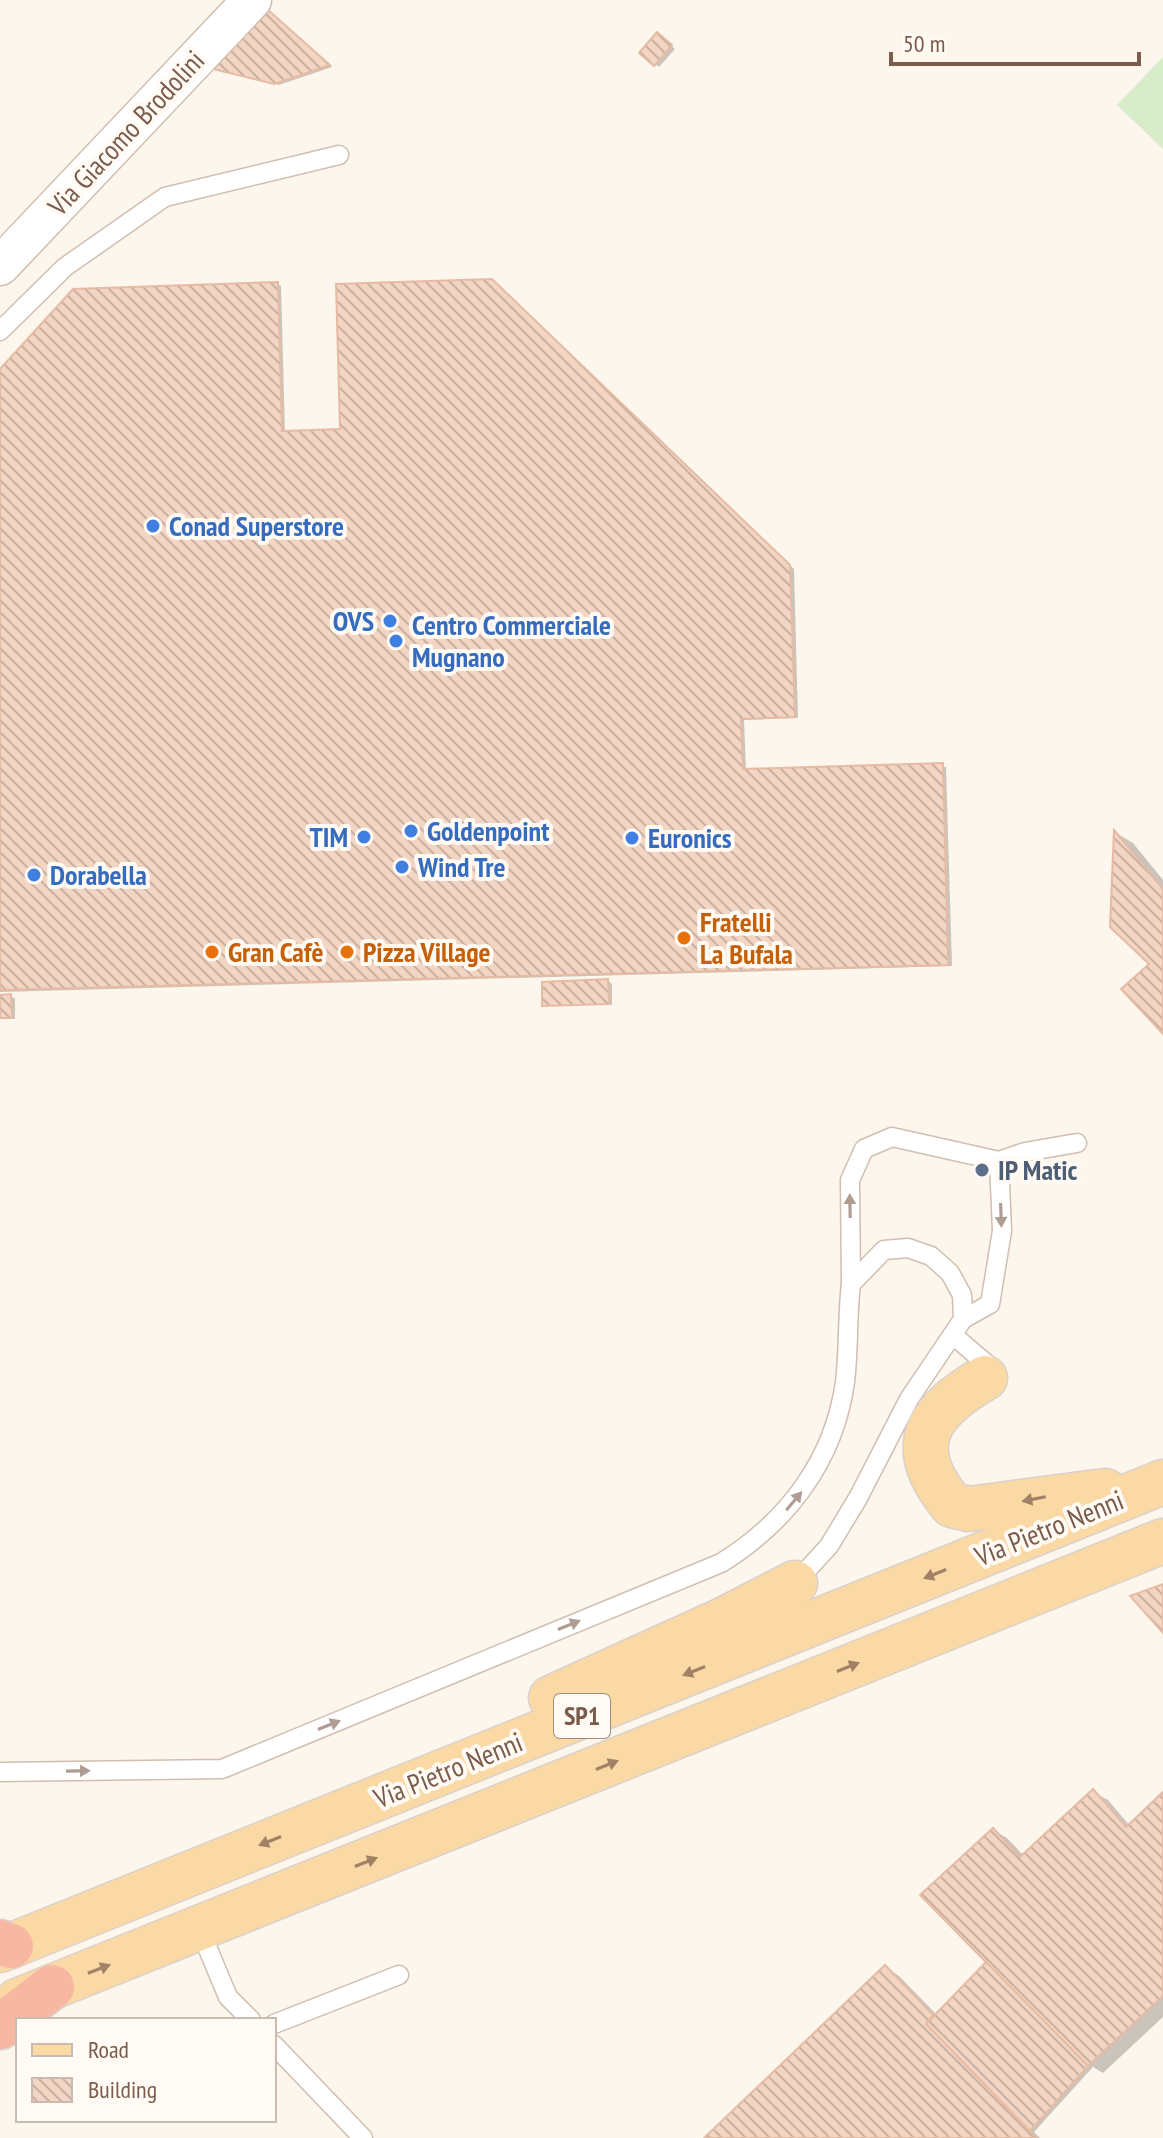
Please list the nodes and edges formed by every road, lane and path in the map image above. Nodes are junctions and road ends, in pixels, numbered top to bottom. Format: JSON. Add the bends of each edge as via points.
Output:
{"nodes":[{"id":1,"x":252,"y":0,"type":"edge"},
{"id":2,"x":339,"y":155,"type":"dead end"},
{"id":3,"x":0,"y":266,"type":"edge"},
{"id":4,"x":0,"y":331,"type":"edge"},
{"id":5,"x":1077,"y":1143,"type":"dead end"},
{"id":6,"x":999,"y":1161,"type":"junction"},
{"id":7,"x":851,"y":1284,"type":"junction"},
{"id":8,"x":958,"y":1328,"type":"junction"},
{"id":9,"x":990,"y":1375,"type":"joint"},
{"id":10,"x":1151,"y":1487,"type":"edge"},
{"id":11,"x":1163,"y":1541,"type":"edge"},
{"id":12,"x":795,"y":1583,"type":"joint"},
{"id":13,"x":0,"y":1772,"type":"edge"},
{"id":14,"x":314,"y":1824,"type":"junction"},
{"id":15,"x":200,"y":1930,"type":"junction"},
{"id":16,"x":4,"y":1946,"type":"edge"},
{"id":17,"x":399,"y":1975,"type":"dead end"},
{"id":18,"x":52,"y":1987,"type":"junction"},
{"id":19,"x":0,"y":2008,"type":"edge"},
{"id":20,"x":249,"y":2018,"type":"edge"},
{"id":21,"x":276,"y":2023,"type":"edge"},
{"id":22,"x":0,"y":2027,"type":"edge"},
{"id":23,"x":276,"y":2047,"type":"edge"},
{"id":24,"x":363,"y":2138,"type":"edge"}],
"edges":[{"from":1,"to":3,"type":"street","name":"Via Giacomo Brodolini"},
{"from":2,"to":4,"type":"lane","via":[[165,197],[65,267]]},
{"from":5,"to":6,"type":"lane"},
{"from":7,"to":6,"type":"lane","one_way":true,"via":[[850,1180],[864,1149],[892,1137]]},
{"from":6,"to":8,"type":"lane","one_way":true,"via":[[1002,1231],[990,1304]]},
{"from":7,"to":8,"type":"lane","via":[[884,1250],[908,1248],[931,1256],[950,1273],[962,1295]]},
{"from":13,"to":7,"type":"lane","one_way":true,"via":[[222,1769],[721,1563],[785,1512],[808,1485],[824,1454],[845,1380]]},
{"from":8,"to":9,"type":"lane"},
{"from":8,"to":12,"type":"lane","via":[[909,1399],[829,1546]]},
{"from":10,"to":9,"type":"main road","one_way":true,"via":[[969,1509],[952,1505],[927,1461],[930,1426],[938,1411]]},
{"from":10,"to":14,"type":"main road","name":"Via Pietro Nenni","number":"SP1","one_way":true},
{"from":15,"to":11,"type":"main road","name":"Via Pietro Nenni","number":"SP1","one_way":true},
{"from":12,"to":14,"type":"main road","via":[[408,1763]]},
{"from":14,"to":16,"type":"main road","name":"Via Pietro Nenni","number":"SP1","one_way":true},
{"from":18,"to":15,"type":"main road","name":"Via Pietro Nenni","number":"SP1","one_way":true},
{"from":15,"to":20,"type":"lane","via":[[228,1997]]},
{"from":17,"to":21,"type":"lane"},
{"from":18,"to":19,"type":"main road","name":"Via Pietro Nenni","number":"SP1"},
{"from":18,"to":22,"type":"highway"},
{"from":23,"to":24,"type":"lane"}]}
